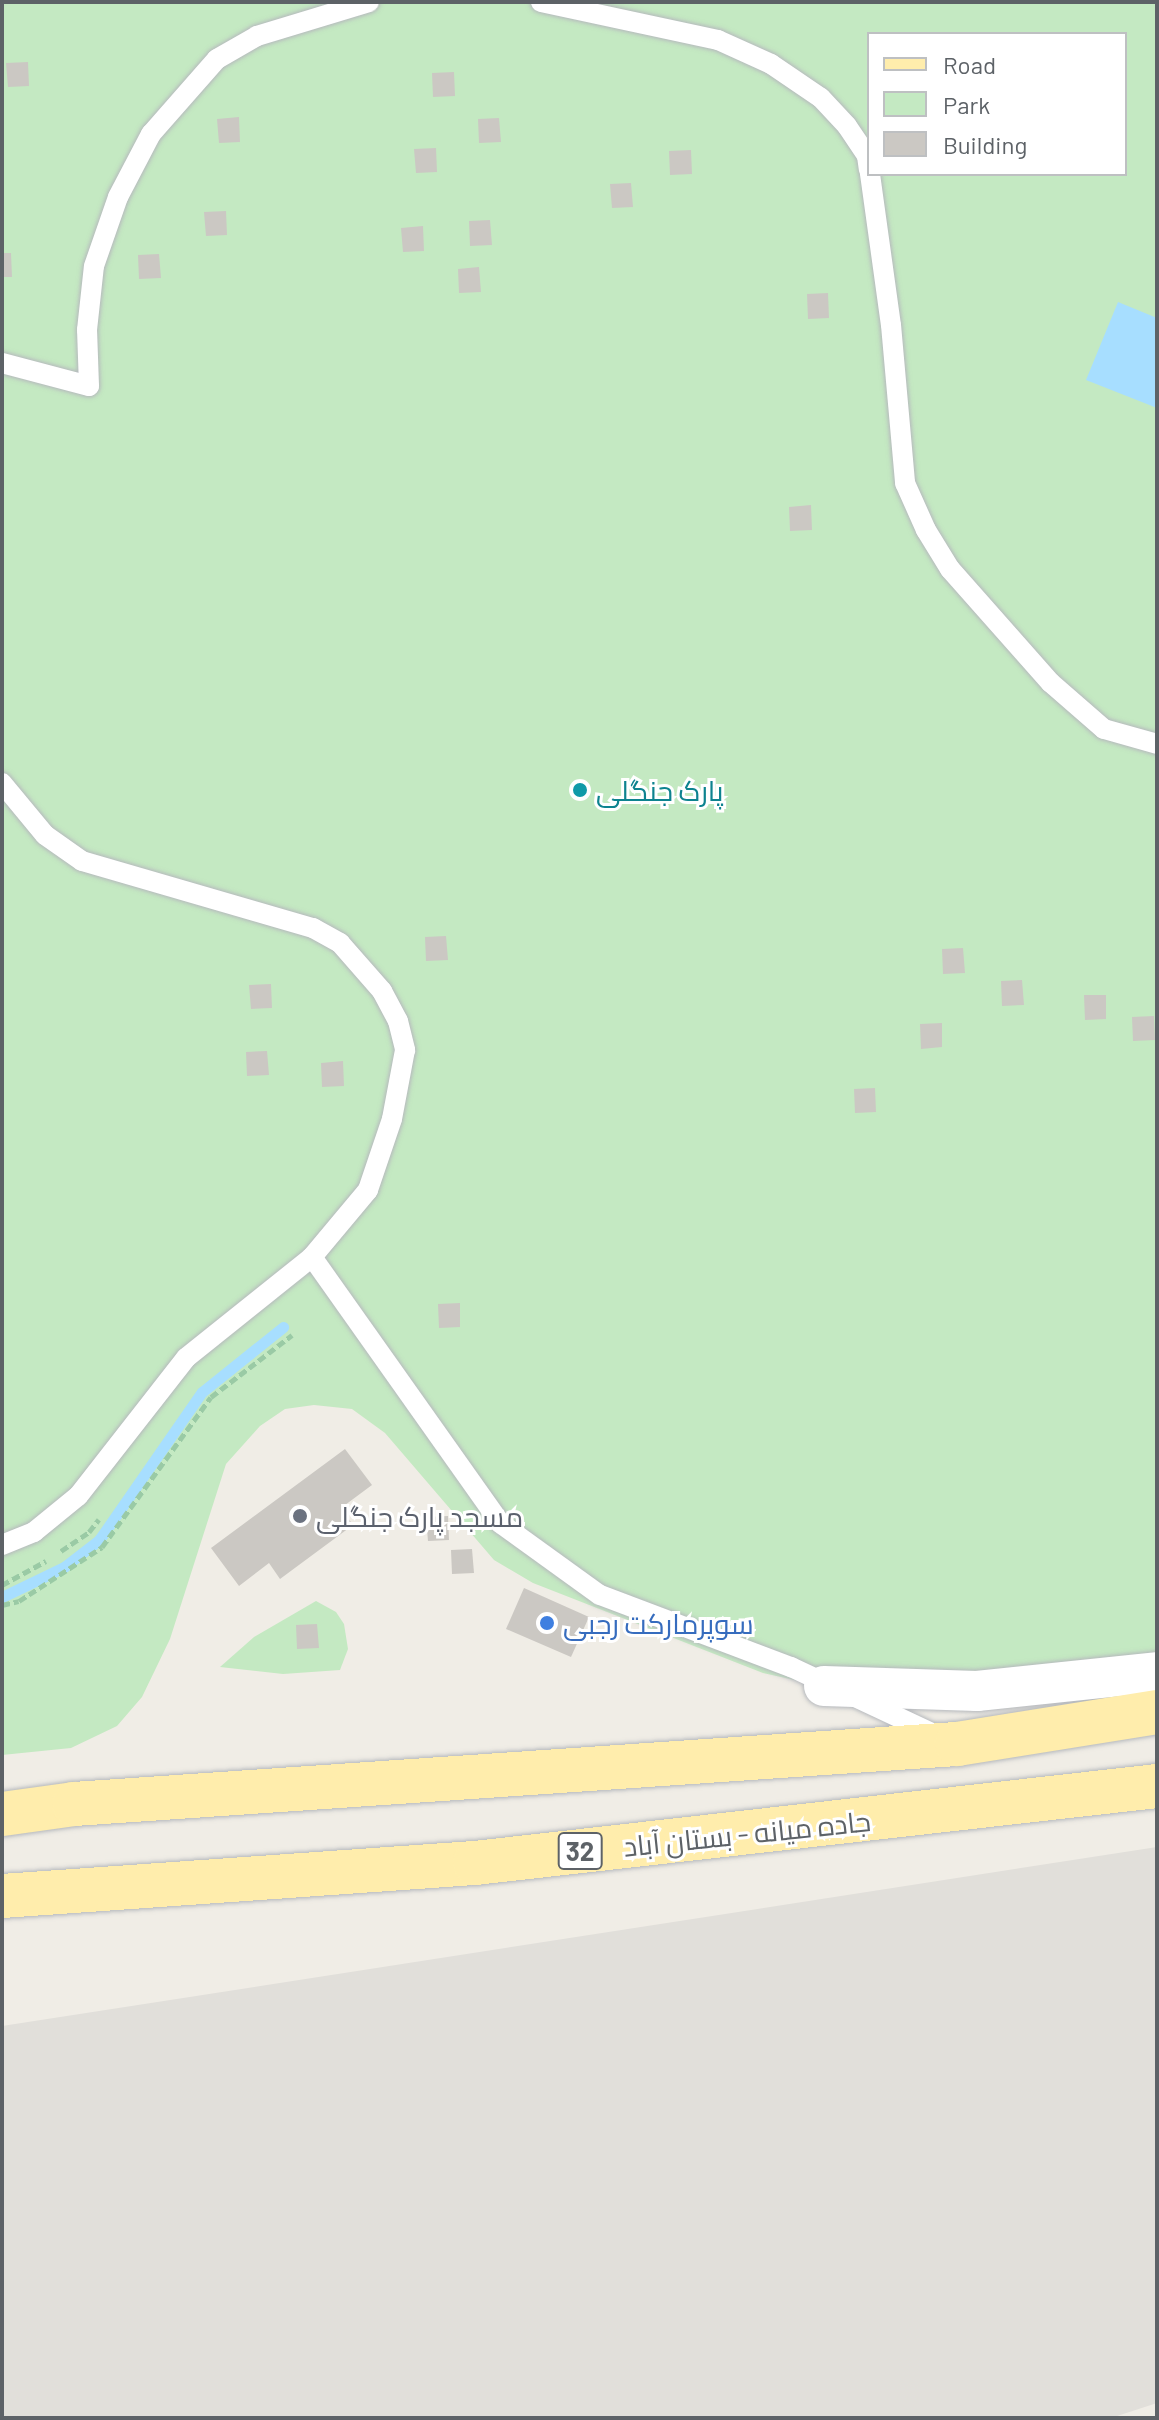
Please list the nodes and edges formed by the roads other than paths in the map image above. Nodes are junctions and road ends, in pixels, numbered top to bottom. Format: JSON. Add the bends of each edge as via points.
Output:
{"nodes":[{"id":1,"x":369,"y":2,"type":"edge"},
{"id":2,"x":541,"y":2,"type":"edge"},
{"id":3,"x":867,"y":156,"type":"edge"},
{"id":4,"x":870,"y":176,"type":"edge"},
{"id":5,"x":2,"y":363,"type":"edge"},
{"id":6,"x":1157,"y":744,"type":"edge"},
{"id":7,"x":2,"y":783,"type":"edge"},
{"id":8,"x":312,"y":1257,"type":"junction"},
{"id":9,"x":2,"y":1545,"type":"edge"},
{"id":10,"x":1157,"y":1672,"type":"edge"},
{"id":11,"x":824,"y":1686,"type":"junction"},
{"id":12,"x":1157,"y":1712,"type":"edge"},
{"id":13,"x":957,"y":1744,"type":"junction"},
{"id":14,"x":1157,"y":1786,"type":"edge"},
{"id":15,"x":2,"y":1814,"type":"edge"},
{"id":16,"x":2,"y":1896,"type":"edge"}],
"edges":[{"from":1,"to":5,"type":"lane","via":[[257,36],[217,59],[151,134],[118,197],[94,266],[87,330],[89,386]]},
{"from":2,"to":3,"type":"lane","via":[[718,40],[771,64],[821,98]]},
{"from":4,"to":6,"type":"lane","via":[[891,325],[905,483],[926,530],[950,569],[1051,683],[1104,729]]},
{"from":7,"to":8,"type":"lane","via":[[45,835],[82,861],[313,928],[340,943],[382,991],[398,1021],[405,1050],[392,1119],[368,1190]]},
{"from":8,"to":9,"type":"lane","via":[[186,1358],[78,1496],[34,1532]]},
{"from":8,"to":11,"type":"lane","via":[[500,1523],[600,1595],[791,1667]]},
{"from":10,"to":11,"type":"street","via":[[977,1691]]},
{"from":11,"to":13,"type":"lane"},
{"from":12,"to":13,"type":"main road"},
{"from":13,"to":15,"type":"main road","via":[[74,1804]]},
{"from":14,"to":16,"type":"main road","name":"جاده میانه - بستان آباد","number":"32","via":[[475,1863]]}]}
